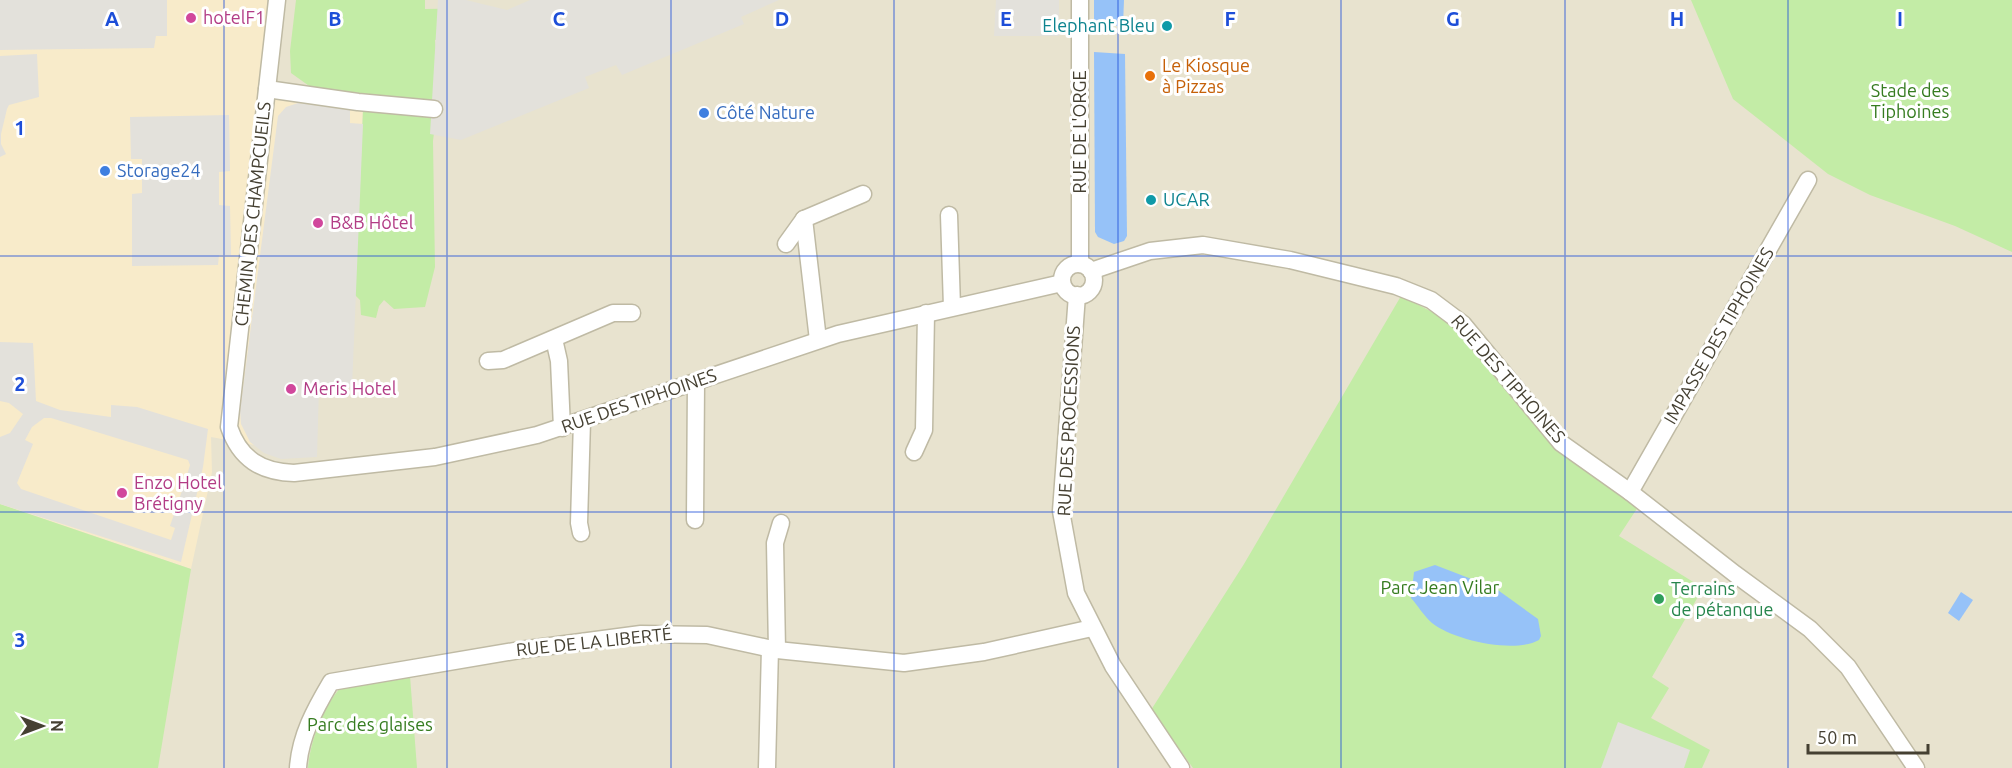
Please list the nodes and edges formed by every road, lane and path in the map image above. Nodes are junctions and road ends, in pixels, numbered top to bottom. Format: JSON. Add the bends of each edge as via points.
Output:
{"nodes":[{"id":1,"x":277,"y":0,"type":"edge"},
{"id":2,"x":1080,"y":0,"type":"edge"},
{"id":3,"x":267,"y":89,"type":"junction"},
{"id":4,"x":434,"y":109,"type":"dead end"},
{"id":5,"x":1808,"y":180,"type":"dead end"},
{"id":6,"x":863,"y":194,"type":"dead end"},
{"id":7,"x":949,"y":215,"type":"dead end"},
{"id":8,"x":804,"y":219,"type":"junction"},
{"id":9,"x":786,"y":244,"type":"dead end"},
{"id":10,"x":1086,"y":267,"type":"junction"},
{"id":11,"x":1062,"y":283,"type":"junction"},
{"id":12,"x":1077,"y":296,"type":"junction"},
{"id":13,"x":952,"y":307,"type":"junction"},
{"id":14,"x":632,"y":313,"type":"dead end"},
{"id":15,"x":926,"y":313,"type":"junction"},
{"id":16,"x":554,"y":339,"type":"junction"},
{"id":17,"x":818,"y":340,"type":"junction"},
{"id":18,"x":488,"y":361,"type":"dead end"},
{"id":19,"x":696,"y":382,"type":"junction"},
{"id":20,"x":582,"y":421,"type":"junction"},
{"id":21,"x":229,"y":428,"type":"joint"},
{"id":22,"x":562,"y":428,"type":"junction"},
{"id":23,"x":914,"y":452,"type":"dead end"},
{"id":24,"x":1630,"y":492,"type":"junction"},
{"id":25,"x":695,"y":519,"type":"dead end"},
{"id":26,"x":781,"y":523,"type":"dead end"},
{"id":27,"x":581,"y":533,"type":"dead end"},
{"id":28,"x":1092,"y":628,"type":"junction"},
{"id":29,"x":774,"y":649,"type":"junction"},
{"id":30,"x":298,"y":768,"type":"edge"},
{"id":31,"x":767,"y":768,"type":"edge"},
{"id":32,"x":1181,"y":768,"type":"edge"},
{"id":33,"x":1916,"y":768,"type":"edge"}],
"edges":[{"from":1,"to":3,"type":"street","name":"CHEMIN DES CHAMPCUEILS"},
{"from":2,"to":10,"type":"street","name":"RUE DE L'ORGE"},
{"from":3,"to":4,"type":"street"},
{"from":3,"to":21,"type":"street","name":"CHEMIN DES CHAMPCUEILS"},
{"from":5,"to":24,"type":"street","name":"IMPASSE DES TIPHOINES"},
{"from":6,"to":8,"type":"street"},
{"from":7,"to":13,"type":"street"},
{"from":8,"to":9,"type":"street"},
{"from":8,"to":17,"type":"street"},
{"from":10,"to":11,"type":"street","via":[[1066,269]]},
{"from":10,"to":12,"type":"street","via":[[1094,280],[1090,290]]},
{"from":10,"to":24,"type":"street","name":"RUE DES TIPHOINES","via":[[1203,245],[1290,260],[1421,295],[1451,313],[1561,443]]},
{"from":11,"to":12,"type":"street"},
{"from":11,"to":13,"type":"street","name":"RUE DES TIPHOINES"},
{"from":12,"to":28,"type":"street","name":"RUE DES PROCESSIONS","via":[[1061,511],[1076,593]]},
{"from":13,"to":15,"type":"street","name":"RUE DES TIPHOINES"},
{"from":14,"to":16,"type":"street","via":[[613,313]]},
{"from":15,"to":17,"type":"street","name":"RUE DES TIPHOINES"},
{"from":15,"to":23,"type":"street","via":[[924,430]]},
{"from":16,"to":18,"type":"street","via":[[503,360]]},
{"from":16,"to":22,"type":"street","via":[[559,361]]},
{"from":17,"to":19,"type":"street","name":"RUE DES TIPHOINES"},
{"from":19,"to":20,"type":"street","name":"RUE DES TIPHOINES"},
{"from":19,"to":25,"type":"street"},
{"from":20,"to":22,"type":"street","name":"RUE DES TIPHOINES"},
{"from":20,"to":27,"type":"street"},
{"from":21,"to":22,"type":"street","name":"RUE DES TIPHOINES","via":[[246,458],[278,472],[294,473],[467,451]]},
{"from":24,"to":33,"type":"street","name":"RUE DES TIPHOINES","via":[[1810,629],[1848,667]]},
{"from":26,"to":29,"type":"street","via":[[775,543]]},
{"from":28,"to":29,"type":"street","name":"RUE DE LA LIBERTÉ","via":[[984,652],[904,663]]},
{"from":28,"to":32,"type":"street","name":"RUE DES PROCESSIONS"},
{"from":29,"to":30,"type":"street","name":"RUE DE LA LIBERTÉ","via":[[707,635],[641,634],[331,682],[313,711]]},
{"from":29,"to":31,"type":"street"}]}
